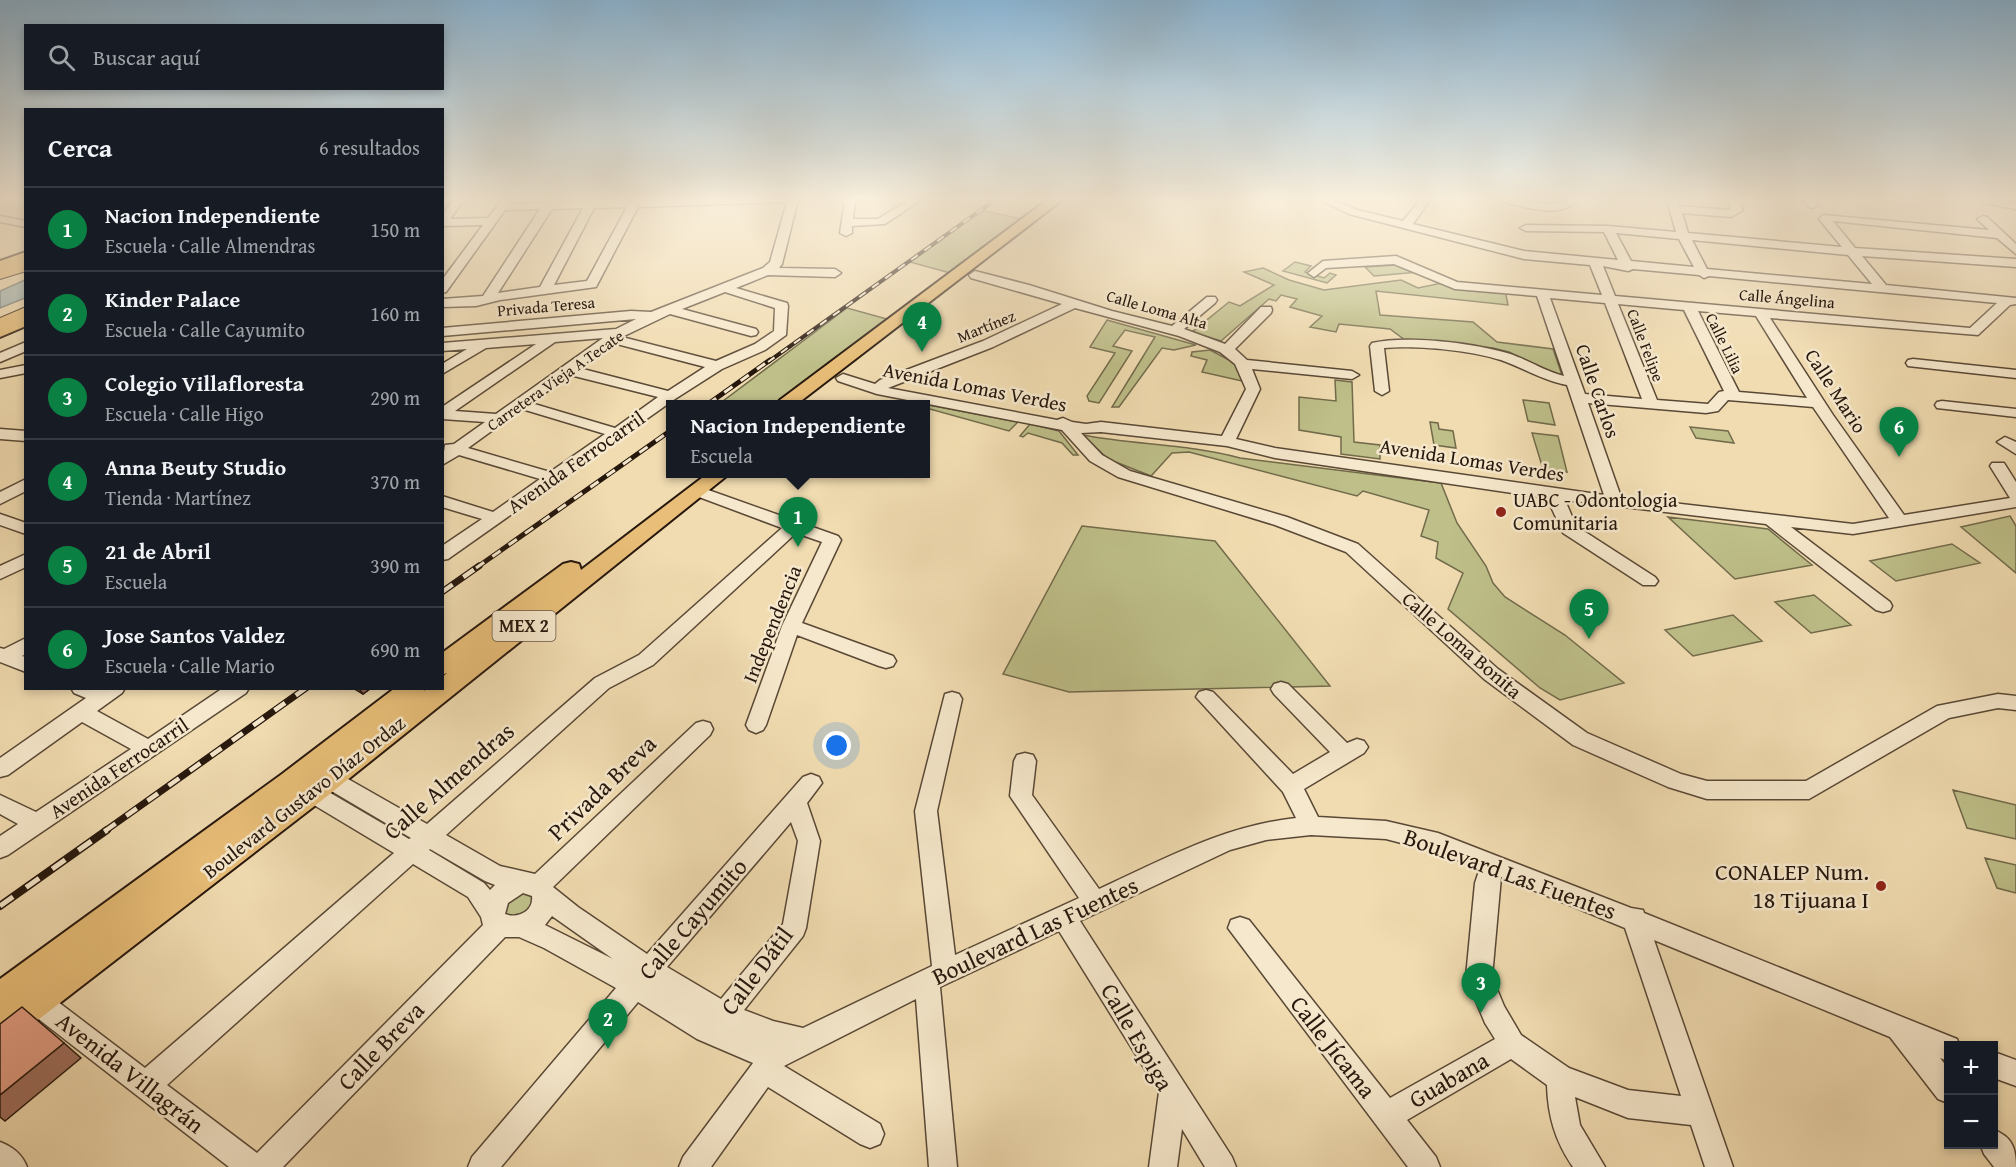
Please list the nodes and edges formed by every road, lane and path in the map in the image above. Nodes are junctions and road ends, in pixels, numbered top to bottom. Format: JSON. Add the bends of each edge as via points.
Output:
{"nodes":[{"id":1,"x":467,"y":254,"type":"edge"},
{"id":2,"x":516,"y":254,"type":"edge"},
{"id":3,"x":564,"y":254,"type":"edge"},
{"id":4,"x":607,"y":254,"type":"edge"},
{"id":5,"x":779,"y":254,"type":"edge"},
{"id":6,"x":990,"y":254,"type":"edge"},
{"id":7,"x":997,"y":254,"type":"edge"},
{"id":8,"x":1565,"y":254,"type":"edge"},
{"id":9,"x":1621,"y":254,"type":"edge"},
{"id":10,"x":1693,"y":254,"type":"edge"},
{"id":11,"x":1857,"y":254,"type":"edge"},
{"id":12,"x":1891,"y":254,"type":"edge"},
{"id":13,"x":24,"y":256,"type":"edge"},
{"id":14,"x":2016,"y":263,"type":"edge"},
{"id":15,"x":1596,"y":264,"type":"junction"},
{"id":16,"x":0,"y":266,"type":"edge"},
{"id":17,"x":24,"y":266,"type":"edge"},
{"id":18,"x":1628,"y":267,"type":"junction"},
{"id":19,"x":767,"y":271,"type":"junction"},
{"id":20,"x":835,"y":273,"type":"dead end"},
{"id":21,"x":1314,"y":273,"type":"dead end"},
{"id":22,"x":0,"y":274,"type":"edge"},
{"id":23,"x":1704,"y":274,"type":"junction"},
{"id":24,"x":975,"y":275,"type":"junction"},
{"id":25,"x":444,"y":286,"type":"edge"},
{"id":26,"x":724,"y":288,"type":"junction"},
{"id":27,"x":545,"y":290,"type":"junction"},
{"id":28,"x":1883,"y":290,"type":"junction"},
{"id":29,"x":1542,"y":293,"type":"junction"},
{"id":30,"x":1611,"y":299,"type":"junction"},
{"id":31,"x":487,"y":300,"type":"junction"},
{"id":32,"x":1212,"y":300,"type":"dead end"},
{"id":33,"x":2011,"y":301,"type":"edge"},
{"id":34,"x":444,"y":303,"type":"edge"},
{"id":35,"x":1073,"y":304,"type":"junction"},
{"id":36,"x":1689,"y":306,"type":"junction"},
{"id":37,"x":671,"y":310,"type":"junction"},
{"id":38,"x":1266,"y":310,"type":"dead end"},
{"id":39,"x":1759,"y":311,"type":"junction"},
{"id":40,"x":24,"y":313,"type":"edge"},
{"id":41,"x":652,"y":316,"type":"junction"},
{"id":42,"x":24,"y":321,"type":"edge"},
{"id":43,"x":0,"y":325,"type":"edge"},
{"id":44,"x":0,"y":332,"type":"edge"},
{"id":45,"x":444,"y":332,"type":"edge"},
{"id":46,"x":751,"y":332,"type":"dead end"},
{"id":47,"x":1173,"y":332,"type":"junction"},
{"id":48,"x":616,"y":336,"type":"junction"},
{"id":49,"x":552,"y":339,"type":"junction"},
{"id":50,"x":484,"y":344,"type":"junction"},
{"id":51,"x":24,"y":346,"type":"edge"},
{"id":52,"x":444,"y":347,"type":"edge"},
{"id":53,"x":1227,"y":350,"type":"junction"},
{"id":54,"x":0,"y":358,"type":"edge"},
{"id":55,"x":1913,"y":363,"type":"dead end"},
{"id":56,"x":1245,"y":364,"type":"junction"},
{"id":57,"x":717,"y":366,"type":"junction"},
{"id":58,"x":24,"y":369,"type":"edge"},
{"id":59,"x":444,"y":369,"type":"edge"},
{"id":60,"x":568,"y":370,"type":"junction"},
{"id":61,"x":0,"y":374,"type":"edge"},
{"id":62,"x":2016,"y":374,"type":"edge"},
{"id":63,"x":847,"y":375,"type":"junction"},
{"id":64,"x":1352,"y":375,"type":"dead end"},
{"id":65,"x":1572,"y":382,"type":"junction"},
{"id":66,"x":1382,"y":392,"type":"dead end"},
{"id":67,"x":878,"y":393,"type":"edge"},
{"id":68,"x":1733,"y":394,"type":"junction"},
{"id":69,"x":670,"y":396,"type":"junction"},
{"id":70,"x":1578,"y":398,"type":"junction"},
{"id":71,"x":793,"y":400,"type":"edge"},
{"id":72,"x":815,"y":400,"type":"edge"},
{"id":73,"x":924,"y":400,"type":"edge"},
{"id":74,"x":930,"y":401,"type":"edge"},
{"id":75,"x":1819,"y":403,"type":"junction"},
{"id":76,"x":520,"y":404,"type":"junction"},
{"id":77,"x":1651,"y":404,"type":"junction"},
{"id":78,"x":1942,"y":405,"type":"dead end"},
{"id":79,"x":2016,"y":413,"type":"edge"},
{"id":80,"x":444,"y":414,"type":"edge"},
{"id":81,"x":444,"y":415,"type":"edge"},
{"id":82,"x":500,"y":419,"type":"junction"},
{"id":83,"x":1062,"y":421,"type":"junction"},
{"id":84,"x":617,"y":433,"type":"junction"},
{"id":85,"x":0,"y":434,"type":"edge"},
{"id":86,"x":24,"y":436,"type":"edge"},
{"id":87,"x":1227,"y":441,"type":"junction"},
{"id":88,"x":450,"y":448,"type":"edge"},
{"id":89,"x":1998,"y":466,"type":"dead end"},
{"id":90,"x":553,"y":478,"type":"junction"},
{"id":91,"x":696,"y":482,"type":"edge"},
{"id":92,"x":24,"y":485,"type":"edge"},
{"id":93,"x":1554,"y":494,"type":"junction"},
{"id":94,"x":2016,"y":495,"type":"edge"},
{"id":95,"x":0,"y":499,"type":"edge"},
{"id":96,"x":444,"y":502,"type":"edge"},
{"id":97,"x":1615,"y":502,"type":"junction"},
{"id":98,"x":2016,"y":502,"type":"edge"},
{"id":99,"x":0,"y":519,"type":"edge"},
{"id":100,"x":496,"y":519,"type":"junction"},
{"id":101,"x":1770,"y":519,"type":"junction"},
{"id":102,"x":1900,"y":522,"type":"junction"},
{"id":103,"x":794,"y":527,"type":"junction"},
{"id":104,"x":24,"y":528,"type":"edge"},
{"id":105,"x":444,"y":554,"type":"edge"},
{"id":106,"x":24,"y":560,"type":"edge"},
{"id":107,"x":0,"y":573,"type":"edge"},
{"id":108,"x":1649,"y":581,"type":"dead end"},
{"id":109,"x":1883,"y":606,"type":"dead end"},
{"id":110,"x":791,"y":626,"type":"junction"},
{"id":111,"x":24,"y":646,"type":"edge"},
{"id":112,"x":3,"y":656,"type":"edge"},
{"id":113,"x":886,"y":661,"type":"dead end"},
{"id":114,"x":24,"y":664,"type":"edge"},
{"id":115,"x":444,"y":665,"type":"edge"},
{"id":116,"x":444,"y":677,"type":"edge"},
{"id":117,"x":1281,"y":689,"type":"dead end"},
{"id":118,"x":92,"y":690,"type":"edge"},
{"id":119,"x":236,"y":690,"type":"edge"},
{"id":120,"x":411,"y":690,"type":"edge"},
{"id":121,"x":427,"y":690,"type":"edge"},
{"id":122,"x":108,"y":693,"type":"edge"},
{"id":123,"x":1206,"y":697,"type":"dead end"},
{"id":124,"x":952,"y":699,"type":"dead end"},
{"id":125,"x":2016,"y":703,"type":"edge"},
{"id":126,"x":81,"y":712,"type":"junction"},
{"id":127,"x":756,"y":725,"type":"dead end"},
{"id":128,"x":703,"y":729,"type":"dead end"},
{"id":129,"x":148,"y":749,"type":"junction"},
{"id":130,"x":1025,"y":761,"type":"dead end"},
{"id":131,"x":0,"y":769,"type":"edge"},
{"id":132,"x":311,"y":780,"type":"junction"},
{"id":133,"x":1291,"y":786,"type":"junction"},
{"id":134,"x":803,"y":792,"type":"joint"},
{"id":135,"x":0,"y":804,"type":"edge"},
{"id":136,"x":36,"y":823,"type":"junction"},
{"id":137,"x":1311,"y":826,"type":"junction"},
{"id":138,"x":427,"y":837,"type":"junction"},
{"id":139,"x":0,"y":848,"type":"edge"},
{"id":140,"x":409,"y":852,"type":"junction"},
{"id":141,"x":1493,"y":863,"type":"junction"},
{"id":142,"x":535,"y":888,"type":"junction"},
{"id":143,"x":1095,"y":902,"type":"junction"},
{"id":144,"x":1064,"y":916,"type":"junction"},
{"id":145,"x":1634,"y":918,"type":"junction"},
{"id":146,"x":504,"y":921,"type":"junction"},
{"id":147,"x":1240,"y":928,"type":"dead end"},
{"id":148,"x":936,"y":976,"type":"junction"},
{"id":149,"x":642,"y":977,"type":"junction"},
{"id":150,"x":0,"y":998,"type":"edge"},
{"id":151,"x":36,"y":1001,"type":"junction"},
{"id":152,"x":716,"y":1024,"type":"junction"},
{"id":153,"x":0,"y":1029,"type":"edge"},
{"id":154,"x":1899,"y":1029,"type":"junction"},
{"id":155,"x":1512,"y":1044,"type":"junction"},
{"id":156,"x":1944,"y":1046,"type":"edge"},
{"id":157,"x":783,"y":1051,"type":"junction"},
{"id":158,"x":1998,"y":1066,"type":"edge"},
{"id":159,"x":2016,"y":1073,"type":"edge"},
{"id":160,"x":1560,"y":1078,"type":"junction"},
{"id":161,"x":1944,"y":1084,"type":"edge"},
{"id":162,"x":147,"y":1085,"type":"junction"},
{"id":163,"x":1173,"y":1092,"type":"junction"},
{"id":164,"x":1699,"y":1112,"type":"junction"},
{"id":165,"x":1386,"y":1116,"type":"junction"},
{"id":166,"x":870,"y":1134,"type":"dead end"},
{"id":167,"x":1998,"y":1149,"type":"edge"},
{"id":168,"x":0,"y":1156,"type":"edge"},
{"id":169,"x":13,"y":1167,"type":"edge"},
{"id":170,"x":252,"y":1167,"type":"edge"},
{"id":171,"x":263,"y":1167,"type":"edge"},
{"id":172,"x":482,"y":1167,"type":"edge"},
{"id":173,"x":693,"y":1167,"type":"edge"},
{"id":174,"x":943,"y":1167,"type":"edge"},
{"id":175,"x":1163,"y":1167,"type":"edge"},
{"id":176,"x":1222,"y":1167,"type":"edge"},
{"id":177,"x":1426,"y":1167,"type":"edge"},
{"id":178,"x":1591,"y":1167,"type":"edge"},
{"id":179,"x":1719,"y":1167,"type":"edge"},
{"id":180,"x":2013,"y":1167,"type":"edge"}],
"edges":[{"from":1,"to":25,"type":"street"},
{"from":2,"to":31,"type":"street"},
{"from":3,"to":27,"type":"street"},
{"from":4,"to":27,"type":"street","via":[[592,284]]},
{"from":5,"to":19,"type":"street","via":[[776,264]]},
{"from":6,"to":71,"type":"main road"},
{"from":7,"to":24,"type":"main road"},
{"from":8,"to":15,"type":"street"},
{"from":9,"to":18,"type":"street"},
{"from":10,"to":23,"type":"street"},
{"from":11,"to":28,"type":"street"},
{"from":12,"to":14,"type":"street"},
{"from":13,"to":16,"type":"main road"},
{"from":15,"to":18,"type":"street"},
{"from":15,"to":30,"type":"street","name":"Calle Felipe"},
{"from":17,"to":22,"type":"highway"},
{"from":18,"to":23,"type":"street"},
{"from":19,"to":20,"type":"street"},
{"from":19,"to":26,"type":"street","name":"Carretera Vieja A Tecate"},
{"from":21,"to":29,"type":"street","name":"Calle Ángelina","via":[[1323,265],[1396,260],[1455,285]]},
{"from":23,"to":28,"type":"street"},
{"from":24,"to":35,"type":"street","name":"Calle Loma Alta"},
{"from":24,"to":63,"type":"main road"},
{"from":26,"to":37,"type":"street","name":"Carretera Vieja A Tecate"},
{"from":26,"to":57,"type":"street","name":"Avenida Ferrocarril","via":[[782,306],[781,332],[743,356]]},
{"from":27,"to":31,"type":"street"},
{"from":28,"to":33,"type":"street"},
{"from":29,"to":30,"type":"street","name":"Calle Ángelina"},
{"from":29,"to":65,"type":"street","name":"Calle Carlos"},
{"from":30,"to":36,"type":"street","name":"Calle Ángelina"},
{"from":30,"to":77,"type":"street","name":"Calle Felipe"},
{"from":31,"to":34,"type":"street"},
{"from":32,"to":47,"type":"street"},
{"from":33,"to":39,"type":"street","name":"Calle Ángelina","via":[[1973,332]]},
{"from":35,"to":47,"type":"street","name":"Calle Loma Alta"},
{"from":35,"to":67,"type":"street","name":"Martínez"},
{"from":36,"to":39,"type":"street","name":"Calle Ángelina"},
{"from":36,"to":68,"type":"street","name":"Calle Lilia"},
{"from":37,"to":41,"type":"street","name":"Carretera Vieja A Tecate"},
{"from":37,"to":46,"type":"street"},
{"from":38,"to":53,"type":"street"},
{"from":39,"to":75,"type":"street","name":"Calle Mario"},
{"from":40,"to":43,"type":"highway"},
{"from":41,"to":45,"type":"street","name":"Privada Teresa"},
{"from":41,"to":48,"type":"street","name":"Carretera Vieja A Tecate"},
{"from":42,"to":44,"type":"main road"},
{"from":47,"to":53,"type":"street","name":"Calle Loma Alta"},
{"from":48,"to":49,"type":"street"},
{"from":48,"to":57,"type":"street"},
{"from":48,"to":60,"type":"street","name":"Carretera Vieja A Tecate"},
{"from":49,"to":50,"type":"street"},
{"from":49,"to":80,"type":"street"},
{"from":50,"to":52,"type":"street"},
{"from":50,"to":59,"type":"street"},
{"from":51,"to":54,"type":"street"},
{"from":53,"to":56,"type":"street","name":"Calle Loma Alta"},
{"from":55,"to":62,"type":"street"},
{"from":56,"to":64,"type":"street"},
{"from":56,"to":87,"type":"street","via":[[1253,389]]},
{"from":57,"to":69,"type":"street","name":"Avenida Ferrocarril"},
{"from":58,"to":61,"type":"street"},
{"from":60,"to":69,"type":"street"},
{"from":60,"to":76,"type":"street","name":"Carretera Vieja A Tecate"},
{"from":63,"to":67,"type":"street","name":"Avenida Lomas Verdes"},
{"from":63,"to":72,"type":"main road"},
{"from":65,"to":66,"type":"street","via":[[1546,377],[1490,353],[1382,344],[1377,346]]},
{"from":65,"to":70,"type":"street","name":"Calle Carlos"},
{"from":67,"to":73,"type":"street","name":"Avenida Lomas Verdes"},
{"from":67,"to":83,"type":"street","name":"Avenida Lomas Verdes"},
{"from":68,"to":75,"type":"street"},
{"from":68,"to":77,"type":"street","via":[[1724,395],[1713,408],[1706,409]]},
{"from":69,"to":84,"type":"street","name":"Avenida Ferrocarril"},
{"from":70,"to":77,"type":"street"},
{"from":70,"to":97,"type":"street","name":"Calle Carlos"},
{"from":74,"to":83,"type":"street","name":"Avenida Lomas Verdes"},
{"from":75,"to":102,"type":"street","name":"Calle Mario"},
{"from":76,"to":82,"type":"street","name":"Carretera Vieja A Tecate"},
{"from":76,"to":84,"type":"street"},
{"from":78,"to":79,"type":"street"},
{"from":81,"to":82,"type":"street"},
{"from":82,"to":88,"type":"street","name":"Carretera Vieja A Tecate"},
{"from":83,"to":87,"type":"street","name":"Avenida Lomas Verdes","via":[[1086,429],[1101,427]]},
{"from":83,"to":125,"type":"street","name":"Calle Loma Bonita","via":[[1096,458],[1124,474],[1281,521],[1352,548],[1491,674],[1580,739],[1676,781],[1707,790],[1809,790],[1944,711],[1998,701]]},
{"from":84,"to":90,"type":"street","name":"Avenida Ferrocarril"},
{"from":85,"to":86,"type":"street"},
{"from":87,"to":93,"type":"street","name":"Avenida Lomas Verdes","via":[[1275,453]]},
{"from":88,"to":90,"type":"street"},
{"from":89,"to":94,"type":"street"},
{"from":90,"to":100,"type":"street","name":"Avenida Ferrocarril"},
{"from":91,"to":103,"type":"street"},
{"from":91,"to":115,"type":"main road","name":"Boulevard Gustavo Díaz Ordaz","number":"MEX 2"},
{"from":91,"to":116,"type":"main road","name":"Boulevard Gustavo Díaz Ordaz","number":"MEX 2"},
{"from":92,"to":95,"type":"street"},
{"from":93,"to":97,"type":"street","name":"Avenida Lomas Verdes"},
{"from":93,"to":108,"type":"street","via":[[1569,529]]},
{"from":96,"to":100,"type":"street"},
{"from":97,"to":101,"type":"street","name":"Avenida Lomas Verdes"},
{"from":98,"to":102,"type":"street","name":"Avenida Lomas Verdes"},
{"from":99,"to":104,"type":"street"},
{"from":100,"to":105,"type":"street","name":"Avenida Ferrocarril"},
{"from":101,"to":102,"type":"street","name":"Avenida Lomas Verdes","via":[[1853,530]]},
{"from":101,"to":109,"type":"street"},
{"from":103,"to":110,"type":"street","name":"Independencia","via":[[832,540]]},
{"from":103,"to":138,"type":"street","name":"Calle Almendras","via":[[646,660],[602,683]]},
{"from":106,"to":107,"type":"street"},
{"from":110,"to":113,"type":"street"},
{"from":110,"to":127,"type":"street","name":"Independencia"},
{"from":111,"to":112,"type":"street"},
{"from":112,"to":114,"type":"street"},
{"from":117,"to":133,"type":"street","via":[[1351,750]]},
{"from":118,"to":122,"type":"street"},
{"from":119,"to":129,"type":"street","name":"Avenida Ferrocarril"},
{"from":120,"to":132,"type":"main road","name":"Boulevard Gustavo Díaz Ordaz","number":"MEX 2"},
{"from":121,"to":132,"type":"main road","name":"Boulevard Gustavo Díaz Ordaz","number":"MEX 2"},
{"from":122,"to":126,"type":"street"},
{"from":123,"to":133,"type":"street"},
{"from":124,"to":148,"type":"street","via":[[926,811]]},
{"from":126,"to":129,"type":"street"},
{"from":126,"to":131,"type":"street"},
{"from":128,"to":142,"type":"street","name":"Privada Breva"},
{"from":129,"to":136,"type":"street","name":"Avenida Ferrocarril"},
{"from":130,"to":143,"type":"street","via":[[1021,796]]},
{"from":132,"to":138,"type":"street"},
{"from":132,"to":140,"type":"street"},
{"from":132,"to":150,"type":"main road","name":"Boulevard Gustavo Díaz Ordaz","number":"MEX 2"},
{"from":132,"to":151,"type":"main road","name":"Boulevard Gustavo Díaz Ordaz","number":"MEX 2"},
{"from":133,"to":137,"type":"street"},
{"from":134,"to":149,"type":"street","name":"Calle Cayumito"},
{"from":134,"to":152,"type":"street","name":"Calle Dátil","via":[[809,841],[794,928]]},
{"from":135,"to":136,"type":"street"},
{"from":136,"to":139,"type":"street","name":"Avenida Ferrocarril"},
{"from":137,"to":141,"type":"street","name":"Boulevard Las Fuentes","via":[[1386,830]]},
{"from":137,"to":143,"type":"street","name":"Boulevard Las Fuentes","via":[[1266,831],[1225,842]]},
{"from":138,"to":140,"type":"street","name":"Calle Almendras"},
{"from":138,"to":142,"type":"street","via":[[493,874]]},
{"from":140,"to":146,"type":"street","via":[[476,890]]},
{"from":140,"to":162,"type":"street","name":"Calle Almendras"},
{"from":141,"to":145,"type":"street","name":"Boulevard Las Fuentes"},
{"from":141,"to":155,"type":"street","via":[[1487,883],[1479,977]]},
{"from":142,"to":146,"type":"street","via":[[542,910],[537,917]]},
{"from":142,"to":146,"type":"street","via":[[514,886],[498,897]]},
{"from":142,"to":149,"type":"street"},
{"from":143,"to":144,"type":"street","name":"Boulevard Las Fuentes"},
{"from":144,"to":148,"type":"street","name":"Boulevard Las Fuentes"},
{"from":144,"to":163,"type":"street","name":"Calle Espiga"},
{"from":145,"to":154,"type":"street","name":"Boulevard Las Fuentes"},
{"from":145,"to":164,"type":"street"},
{"from":146,"to":149,"type":"street","via":[[554,938]]},
{"from":146,"to":171,"type":"street","name":"Calle Breva"},
{"from":147,"to":165,"type":"street","name":"Calle Jícama"},
{"from":148,"to":157,"type":"street","name":"Boulevard Las Fuentes"},
{"from":148,"to":174,"type":"street"},
{"from":149,"to":152,"type":"street"},
{"from":149,"to":172,"type":"street","name":"Calle Cayumito"},
{"from":151,"to":153,"type":"main road","name":"Boulevard Gustavo Díaz Ordaz","number":"MEX 2"},
{"from":151,"to":162,"type":"street","name":"Avenida Villagrán"},
{"from":152,"to":157,"type":"street","via":[[759,1052]]},
{"from":154,"to":156,"type":"street","name":"Boulevard Las Fuentes"},
{"from":154,"to":161,"type":"street"},
{"from":155,"to":160,"type":"street"},
{"from":155,"to":165,"type":"street","name":"Guabana"},
{"from":157,"to":166,"type":"street"},
{"from":157,"to":173,"type":"street"},
{"from":158,"to":159,"type":"street"},
{"from":160,"to":164,"type":"street","via":[[1628,1104]]},
{"from":160,"to":178,"type":"street","via":[[1562,1116],[1571,1141]]},
{"from":162,"to":170,"type":"street","name":"Avenida Villagrán"},
{"from":163,"to":175,"type":"street","name":"Calle Espiga"},
{"from":163,"to":176,"type":"street"},
{"from":164,"to":179,"type":"street"},
{"from":165,"to":177,"type":"street","name":"Calle Jícama"},
{"from":167,"to":180,"type":"street"},
{"from":168,"to":169,"type":"street"}]}
